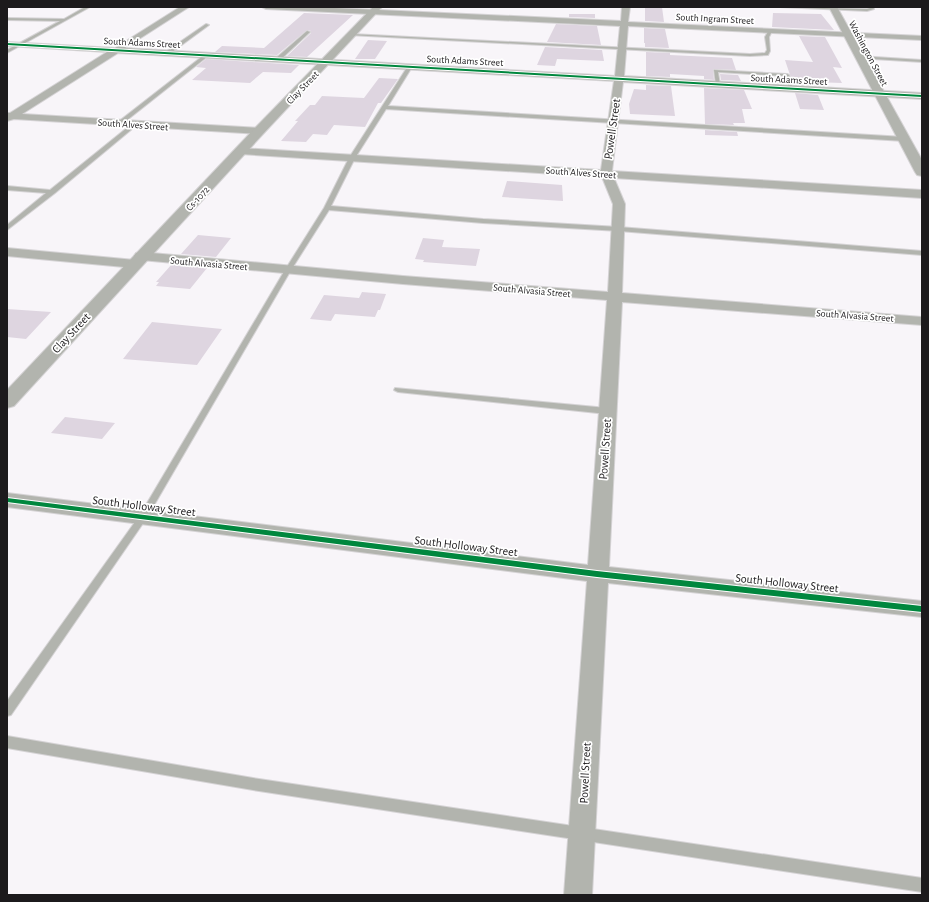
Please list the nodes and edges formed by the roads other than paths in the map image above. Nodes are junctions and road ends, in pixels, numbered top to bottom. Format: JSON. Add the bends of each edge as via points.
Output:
{"nodes":[{"id":1,"x":88,"y":7,"type":"edge"},
{"id":2,"x":185,"y":7,"type":"edge"},
{"id":3,"x":266,"y":7,"type":"edge"},
{"id":4,"x":782,"y":7,"type":"edge"},
{"id":5,"x":806,"y":7,"type":"edge"},
{"id":6,"x":871,"y":7,"type":"edge"},
{"id":7,"x":833,"y":8,"type":"edge"},
{"id":8,"x":376,"y":10,"type":"edge"},
{"id":9,"x":625,"y":16,"type":"edge"},
{"id":10,"x":7,"y":19,"type":"edge"},
{"id":11,"x":65,"y":20,"type":"junction"},
{"id":12,"x":207,"y":25,"type":"dead end"},
{"id":13,"x":770,"y":31,"type":"junction"},
{"id":14,"x":308,"y":32,"type":"dead end"},
{"id":15,"x":351,"y":35,"type":"junction"},
{"id":16,"x":847,"y":35,"type":"junction"},
{"id":17,"x":922,"y":38,"type":"edge"},
{"id":18,"x":7,"y":44,"type":"edge"},
{"id":19,"x":20,"y":45,"type":"junction"},
{"id":20,"x":622,"y":49,"type":"junction"},
{"id":21,"x":117,"y":51,"type":"junction"},
{"id":22,"x":7,"y":52,"type":"edge"},
{"id":23,"x":166,"y":54,"type":"junction"},
{"id":24,"x":206,"y":56,"type":"junction"},
{"id":25,"x":859,"y":57,"type":"junction"},
{"id":26,"x":277,"y":60,"type":"junction"},
{"id":27,"x":922,"y":61,"type":"edge"},
{"id":28,"x":325,"y":63,"type":"junction"},
{"id":29,"x":410,"y":68,"type":"junction"},
{"id":30,"x":619,"y":79,"type":"junction"},
{"id":31,"x":718,"y":85,"type":"junction"},
{"id":32,"x":791,"y":89,"type":"junction"},
{"id":33,"x":879,"y":94,"type":"junction"},
{"id":34,"x":922,"y":96,"type":"edge"},
{"id":35,"x":385,"y":107,"type":"junction"},
{"id":36,"x":9,"y":117,"type":"edge"},
{"id":37,"x":613,"y":120,"type":"junction"},
{"id":38,"x":120,"y":123,"type":"junction"},
{"id":39,"x":135,"y":124,"type":"junction"},
{"id":40,"x":258,"y":132,"type":"junction"},
{"id":41,"x":904,"y":139,"type":"junction"},
{"id":42,"x":240,"y":151,"type":"junction"},
{"id":43,"x":352,"y":158,"type":"junction"},
{"id":44,"x":922,"y":172,"type":"edge"},
{"id":45,"x":606,"y":174,"type":"junction"},
{"id":46,"x":7,"y":188,"type":"edge"},
{"id":47,"x":53,"y":192,"type":"junction"},
{"id":48,"x":922,"y":194,"type":"edge"},
{"id":49,"x":327,"y":208,"type":"junction"},
{"id":50,"x":7,"y":228,"type":"edge"},
{"id":51,"x":619,"y":229,"type":"junction"},
{"id":52,"x":7,"y":252,"type":"edge"},
{"id":53,"x":922,"y":253,"type":"edge"},
{"id":54,"x":138,"y":260,"type":"junction"},
{"id":55,"x":288,"y":270,"type":"junction"},
{"id":56,"x":614,"y":297,"type":"junction"},
{"id":57,"x":922,"y":321,"type":"edge"},
{"id":58,"x":398,"y":390,"type":"dead end"},
{"id":59,"x":7,"y":402,"type":"edge"},
{"id":60,"x":607,"y":411,"type":"junction"},
{"id":61,"x":7,"y":500,"type":"edge"},
{"id":62,"x":143,"y":517,"type":"junction"},
{"id":63,"x":597,"y":574,"type":"junction"},
{"id":64,"x":922,"y":609,"type":"edge"},
{"id":65,"x":7,"y":712,"type":"edge"},
{"id":66,"x":7,"y":742,"type":"edge"},
{"id":67,"x":582,"y":833,"type":"junction"},
{"id":68,"x":922,"y":885,"type":"edge"},
{"id":69,"x":578,"y":895,"type":"edge"}],
"edges":[{"from":1,"to":11,"type":"lane"},
{"from":2,"to":21,"type":"street"},
{"from":3,"to":8,"type":"street","name":"South Ingram Street"},
{"from":4,"to":5,"type":"lane"},
{"from":5,"to":7,"type":"lane"},
{"from":6,"to":7,"type":"lane","via":[[870,10]]},
{"from":7,"to":16,"type":"street","name":"Washington Street"},
{"from":8,"to":9,"type":"street","name":"South Ingram Street"},
{"from":8,"to":15,"type":"street","name":"Clay Street"},
{"from":9,"to":13,"type":"street","name":"South Ingram Street"},
{"from":9,"to":20,"type":"street","name":"Powell Street"},
{"from":10,"to":11,"type":"lane"},
{"from":11,"to":19,"type":"lane"},
{"from":12,"to":23,"type":"lane"},
{"from":13,"to":16,"type":"street","name":"South Ingram Street"},
{"from":13,"to":20,"type":"lane","via":[[767,37],[769,50],[761,55]]},
{"from":14,"to":26,"type":"lane"},
{"from":15,"to":20,"type":"lane"},
{"from":15,"to":28,"type":"street","name":"Clay Street"},
{"from":16,"to":17,"type":"street","name":"South Ingram Street"},
{"from":16,"to":25,"type":"street","name":"Washington Street"},
{"from":18,"to":19,"type":"street","name":"South Adams Street"},
{"from":19,"to":21,"type":"street","name":"South Adams Street"},
{"from":19,"to":22,"type":"lane"},
{"from":20,"to":30,"type":"street","name":"Powell Street"},
{"from":21,"to":23,"type":"street","name":"South Adams Street"},
{"from":21,"to":36,"type":"street"},
{"from":23,"to":24,"type":"street","name":"South Adams Street"},
{"from":24,"to":26,"type":"street","name":"South Adams Street"},
{"from":24,"to":38,"type":"lane"},
{"from":25,"to":27,"type":"lane"},
{"from":25,"to":33,"type":"street","name":"Washington Street"},
{"from":26,"to":28,"type":"street","name":"South Adams Street"},
{"from":28,"to":29,"type":"street","name":"South Adams Street"},
{"from":28,"to":40,"type":"street","name":"Clay Street"},
{"from":29,"to":30,"type":"street","name":"South Adams Street"},
{"from":29,"to":35,"type":"lane"},
{"from":30,"to":31,"type":"street","name":"South Adams Street"},
{"from":30,"to":37,"type":"street","name":"Powell Street"},
{"from":31,"to":32,"type":"street","name":"South Adams Street"},
{"from":31,"to":32,"type":"lane","via":[[716,71],[787,75]]},
{"from":32,"to":33,"type":"street","name":"South Adams Street"},
{"from":33,"to":34,"type":"street","name":"South Adams Street"},
{"from":33,"to":41,"type":"street","name":"Washington Street"},
{"from":35,"to":37,"type":"lane"},
{"from":35,"to":43,"type":"lane"},
{"from":36,"to":38,"type":"street","name":"South Alves Street"},
{"from":37,"to":41,"type":"lane"},
{"from":37,"to":45,"type":"street","name":"Powell Street"},
{"from":38,"to":39,"type":"street","name":"South Alves Street"},
{"from":39,"to":40,"type":"street","name":"South Alves Street"},
{"from":39,"to":47,"type":"lane"},
{"from":40,"to":42,"type":"street","name":"Cs-1072"},
{"from":41,"to":44,"type":"street","name":"Washington Street"},
{"from":42,"to":43,"type":"street","name":"South Alves Street"},
{"from":42,"to":54,"type":"street","name":"Cs-1072"},
{"from":43,"to":45,"type":"street","name":"South Alves Street"},
{"from":43,"to":49,"type":"lane"},
{"from":45,"to":48,"type":"street","name":"South Alves Street"},
{"from":45,"to":51,"type":"street","name":"Powell Street","via":[[619,204]]},
{"from":46,"to":47,"type":"lane"},
{"from":47,"to":50,"type":"lane"},
{"from":49,"to":51,"type":"lane"},
{"from":49,"to":55,"type":"lane"},
{"from":51,"to":53,"type":"lane"},
{"from":51,"to":56,"type":"street","name":"Powell Street"},
{"from":52,"to":54,"type":"street","name":"South Alvasia Street"},
{"from":54,"to":55,"type":"street","name":"South Alvasia Street"},
{"from":54,"to":59,"type":"street","name":"Clay Street"},
{"from":55,"to":56,"type":"street","name":"South Alvasia Street"},
{"from":55,"to":62,"type":"lane"},
{"from":56,"to":57,"type":"street","name":"South Alvasia Street"},
{"from":56,"to":60,"type":"street","name":"Powell Street"},
{"from":58,"to":60,"type":"lane"},
{"from":60,"to":63,"type":"street","name":"Powell Street"},
{"from":61,"to":62,"type":"street","name":"South Holloway Street"},
{"from":62,"to":63,"type":"street","name":"South Holloway Street"},
{"from":62,"to":65,"type":"lane"},
{"from":63,"to":64,"type":"street","name":"South Holloway Street"},
{"from":63,"to":67,"type":"street","name":"Powell Street"},
{"from":66,"to":67,"type":"lane","via":[[259,785]]},
{"from":67,"to":68,"type":"lane"},
{"from":67,"to":69,"type":"street","name":"Powell Street"}]}
